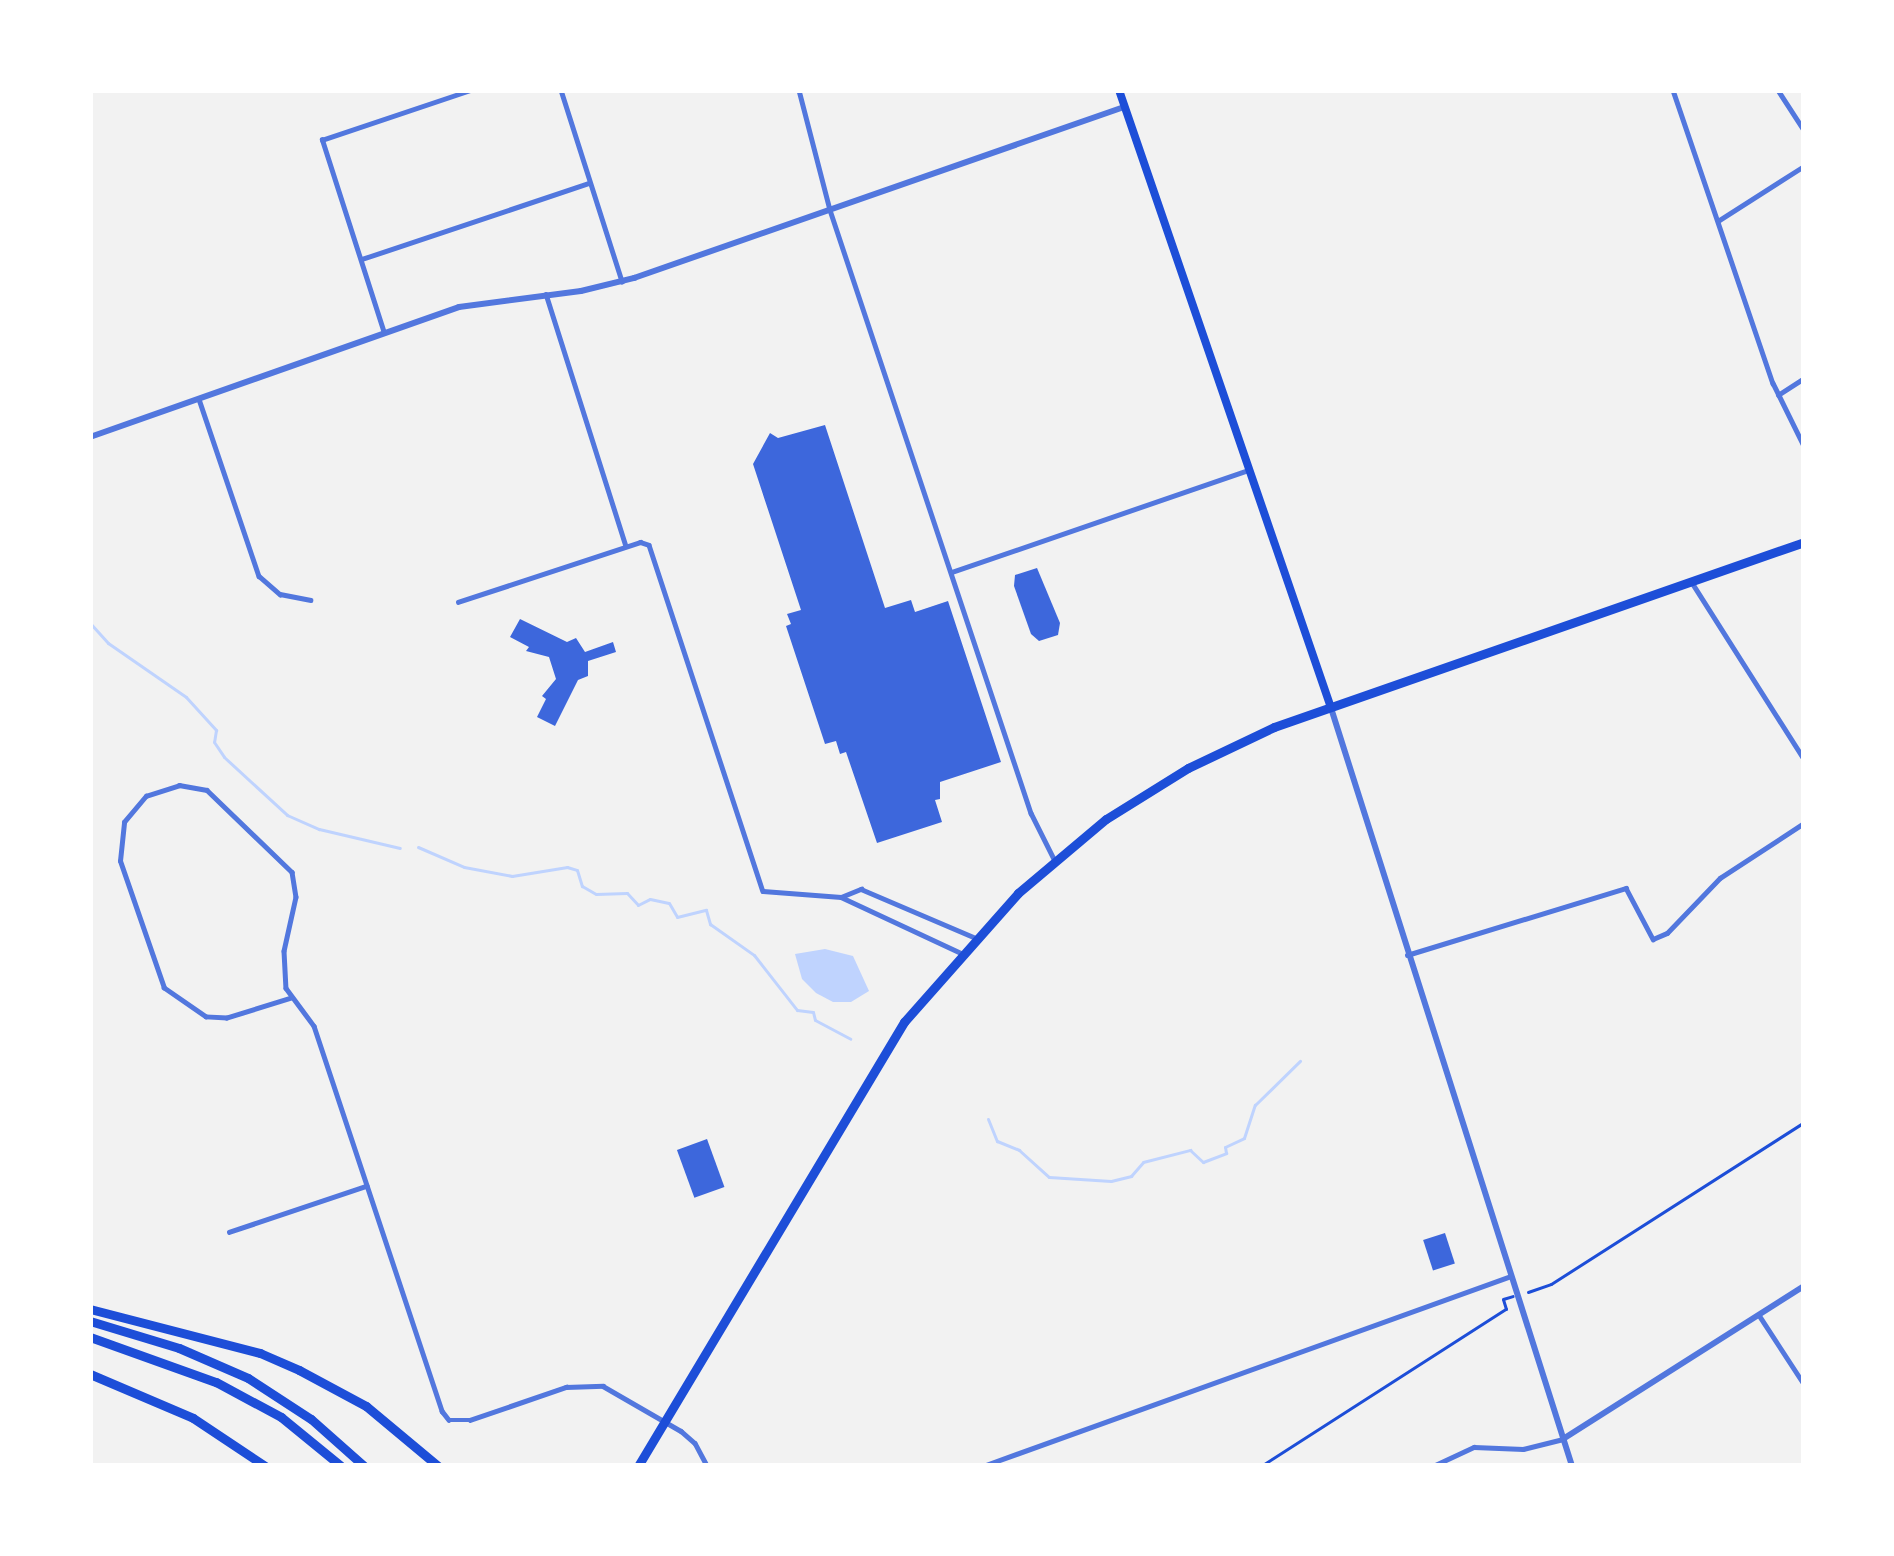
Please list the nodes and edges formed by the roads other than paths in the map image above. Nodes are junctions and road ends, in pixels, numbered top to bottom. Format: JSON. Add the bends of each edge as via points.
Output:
{"nodes":[{"id":1,"x":471,"y":90,"type":"edge"},
{"id":2,"x":562,"y":90,"type":"edge"},
{"id":3,"x":799,"y":90,"type":"edge"},
{"id":4,"x":1119,"y":90,"type":"edge"},
{"id":5,"x":1673,"y":90,"type":"edge"},
{"id":6,"x":1778,"y":90,"type":"edge"},
{"id":7,"x":1124,"y":107,"type":"junction"},
{"id":8,"x":1804,"y":130,"type":"edge"},
{"id":9,"x":1804,"y":166,"type":"edge"},
{"id":10,"x":589,"y":183,"type":"junction"},
{"id":11,"x":830,"y":210,"type":"junction"},
{"id":12,"x":1717,"y":222,"type":"junction"},
{"id":13,"x":362,"y":259,"type":"junction"},
{"id":14,"x":622,"y":281,"type":"junction"},
{"id":15,"x":546,"y":294,"type":"junction"},
{"id":16,"x":383,"y":333,"type":"junction"},
{"id":17,"x":1804,"y":378,"type":"edge"},
{"id":18,"x":1778,"y":395,"type":"junction"},
{"id":19,"x":199,"y":399,"type":"junction"},
{"id":20,"x":90,"y":437,"type":"edge"},
{"id":21,"x":1804,"y":446,"type":"edge"},
{"id":22,"x":1246,"y":471,"type":"junction"},
{"id":23,"x":1804,"y":542,"type":"edge"},
{"id":24,"x":626,"y":546,"type":"junction"},
{"id":25,"x":952,"y":572,"type":"junction"},
{"id":26,"x":1690,"y":581,"type":"junction"},
{"id":27,"x":310,"y":600,"type":"dead end"},
{"id":28,"x":458,"y":602,"type":"dead end"},
{"id":29,"x":1330,"y":704,"type":"junction"},
{"id":30,"x":1804,"y":759,"type":"edge"},
{"id":31,"x":1804,"y":823,"type":"edge"},
{"id":32,"x":1055,"y":861,"type":"junction"},
{"id":33,"x":841,"y":897,"type":"junction"},
{"id":34,"x":976,"y":938,"type":"junction"},
{"id":35,"x":961,"y":953,"type":"junction"},
{"id":36,"x":1407,"y":956,"type":"junction"},
{"id":37,"x":291,"y":998,"type":"junction"},
{"id":38,"x":366,"y":1186,"type":"junction"},
{"id":39,"x":229,"y":1232,"type":"dead end"},
{"id":40,"x":1511,"y":1276,"type":"junction"},
{"id":41,"x":1804,"y":1286,"type":"edge"},
{"id":42,"x":90,"y":1310,"type":"edge"},
{"id":43,"x":1759,"y":1315,"type":"junction"},
{"id":44,"x":90,"y":1321,"type":"edge"},
{"id":45,"x":90,"y":1337,"type":"edge"},
{"id":46,"x":90,"y":1374,"type":"edge"},
{"id":47,"x":1804,"y":1384,"type":"edge"},
{"id":48,"x":666,"y":1421,"type":"junction"},
{"id":49,"x":1563,"y":1439,"type":"junction"},
{"id":50,"x":265,"y":1466,"type":"edge"},
{"id":51,"x":341,"y":1466,"type":"edge"},
{"id":52,"x":364,"y":1466,"type":"edge"},
{"id":53,"x":438,"y":1466,"type":"edge"},
{"id":54,"x":638,"y":1466,"type":"edge"},
{"id":55,"x":707,"y":1466,"type":"edge"},
{"id":56,"x":983,"y":1466,"type":"edge"},
{"id":57,"x":1433,"y":1466,"type":"edge"},
{"id":58,"x":1572,"y":1466,"type":"edge"}],
"edges":[{"from":1,"to":13,"type":"street","via":[[322,140]]},
{"from":2,"to":10,"type":"street"},
{"from":3,"to":11,"type":"street"},
{"from":4,"to":7,"type":"main road"},
{"from":5,"to":12,"type":"street"},
{"from":6,"to":8,"type":"street"},
{"from":7,"to":11,"type":"street"},
{"from":7,"to":22,"type":"main road"},
{"from":9,"to":12,"type":"street"},
{"from":10,"to":13,"type":"street"},
{"from":10,"to":14,"type":"street"},
{"from":11,"to":14,"type":"street"},
{"from":11,"to":25,"type":"street"},
{"from":12,"to":18,"type":"street"},
{"from":13,"to":16,"type":"street"},
{"from":14,"to":15,"type":"street"},
{"from":15,"to":16,"type":"street","via":[[474,303]]},
{"from":15,"to":24,"type":"street"},
{"from":16,"to":19,"type":"street"},
{"from":17,"to":18,"type":"street"},
{"from":18,"to":21,"type":"street"},
{"from":19,"to":20,"type":"street"},
{"from":19,"to":27,"type":"street","via":[[259,576],[280,594]]},
{"from":22,"to":25,"type":"street"},
{"from":22,"to":29,"type":"main road"},
{"from":23,"to":26,"type":"highway"},
{"from":24,"to":28,"type":"street"},
{"from":24,"to":33,"type":"street","via":[[649,545],[763,891]]},
{"from":25,"to":32,"type":"street","via":[[1030,809]]},
{"from":26,"to":29,"type":"highway"},
{"from":26,"to":30,"type":"street"},
{"from":29,"to":32,"type":"highway","via":[[1188,768]]},
{"from":29,"to":36,"type":"street"},
{"from":31,"to":36,"type":"street","via":[[1720,878],[1654,939],[1626,888]]},
{"from":32,"to":34,"type":"highway"},
{"from":33,"to":34,"type":"street","via":[[861,889]]},
{"from":33,"to":35,"type":"street"},
{"from":34,"to":35,"type":"highway"},
{"from":35,"to":48,"type":"highway","via":[[878,1059]]},
{"from":36,"to":40,"type":"street"},
{"from":37,"to":37,"type":"street","via":[[282,970],[296,897],[289,867],[207,790],[179,785],[146,796],[124,822],[120,861],[164,988],[206,1018]]},
{"from":37,"to":38,"type":"street","via":[[314,1026]]},
{"from":38,"to":39,"type":"street"},
{"from":38,"to":48,"type":"street","via":[[449,1420],[603,1386]]},
{"from":40,"to":49,"type":"street"},
{"from":40,"to":56,"type":"street"},
{"from":41,"to":43,"type":"street"},
{"from":42,"to":53,"type":"highway","via":[[279,1361],[366,1406]]},
{"from":43,"to":47,"type":"street"},
{"from":43,"to":49,"type":"street"},
{"from":44,"to":52,"type":"highway","via":[[248,1378]]},
{"from":45,"to":51,"type":"highway","via":[[217,1382],[281,1418]]},
{"from":46,"to":50,"type":"highway","via":[[193,1418]]},
{"from":48,"to":54,"type":"highway"},
{"from":48,"to":55,"type":"street","via":[[695,1443]]},
{"from":49,"to":57,"type":"street","via":[[1522,1449],[1474,1447]]},
{"from":49,"to":58,"type":"street"}]}
